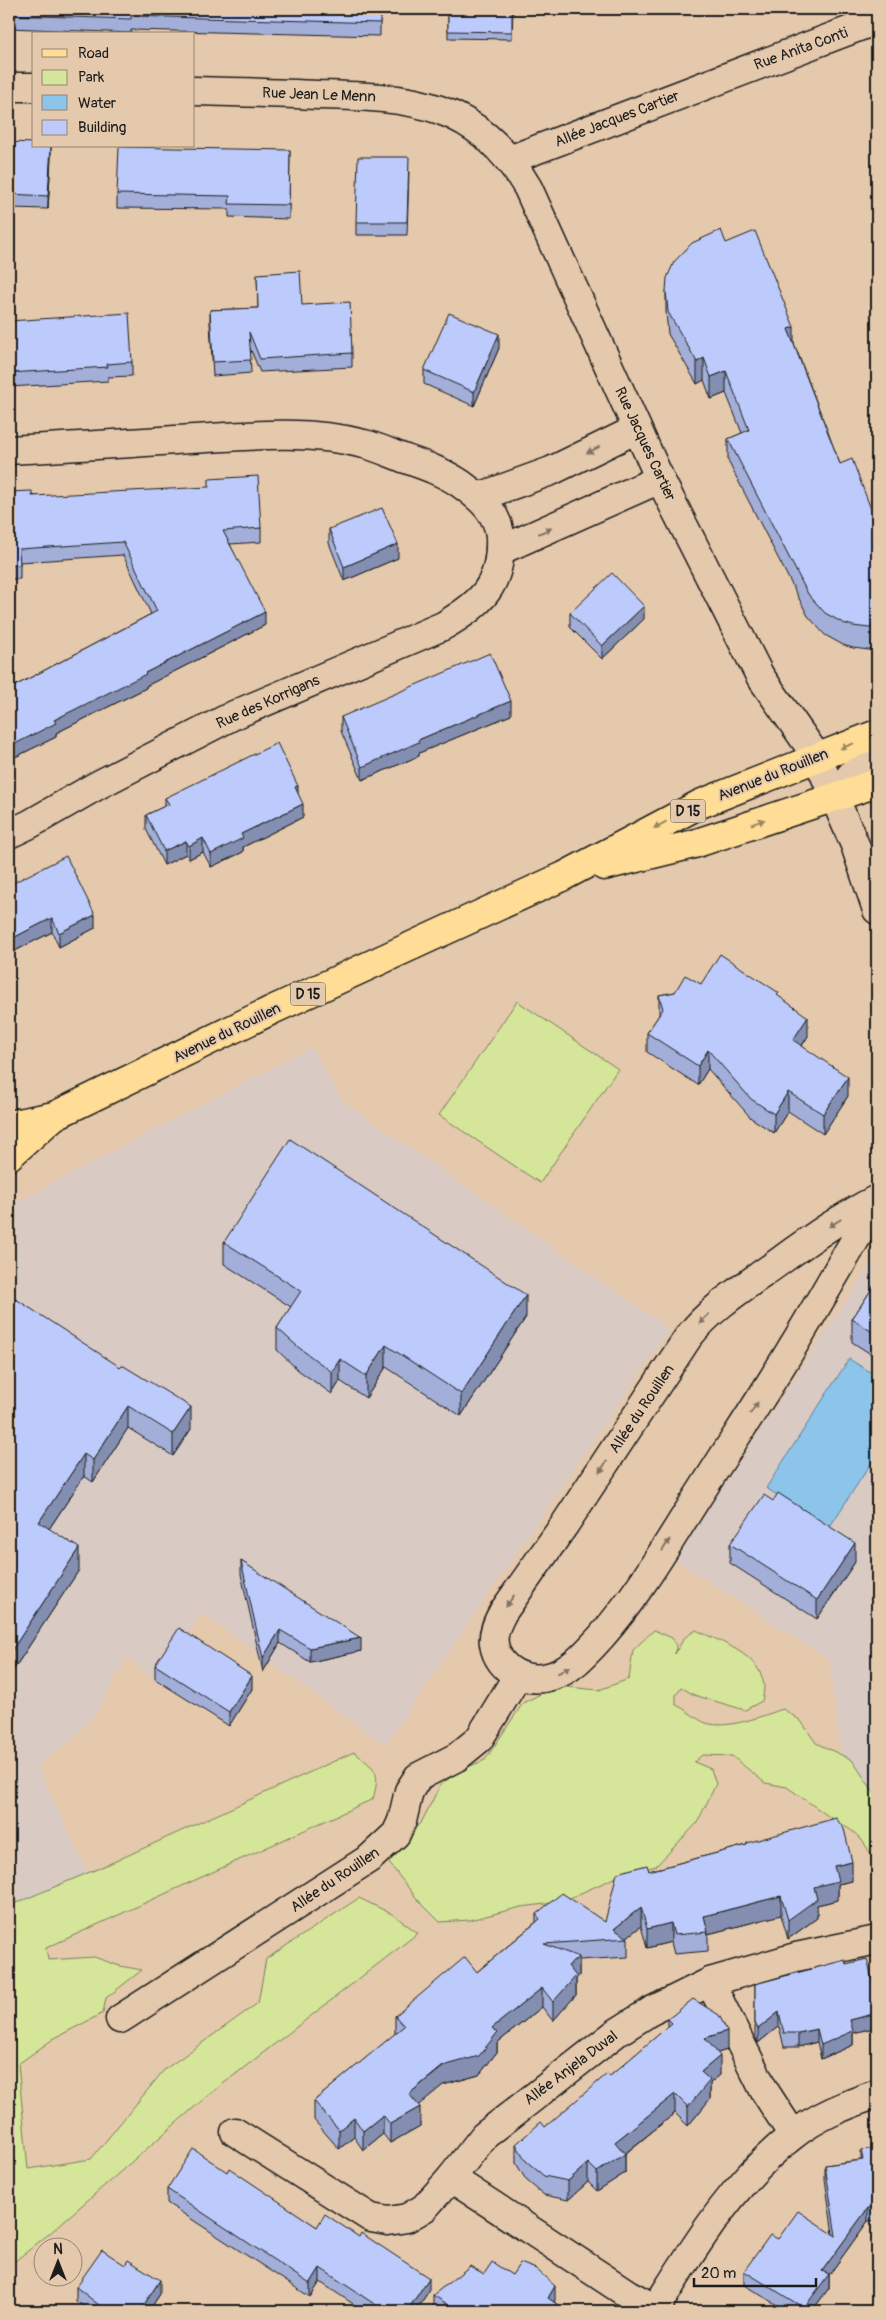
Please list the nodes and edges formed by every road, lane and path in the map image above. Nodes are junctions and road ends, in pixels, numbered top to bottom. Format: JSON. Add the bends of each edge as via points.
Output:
{"nodes":[{"id":1,"x":877,"y":20,"type":"edge"},
{"id":2,"x":725,"y":77,"type":"joint"},
{"id":3,"x":9,"y":87,"type":"edge"},
{"id":4,"x":32,"y":87,"type":"edge"},
{"id":5,"x":195,"y":91,"type":"edge"},
{"id":6,"x":442,"y":110,"type":"joint"},
{"id":7,"x":509,"y":160,"type":"junction"},
{"id":8,"x":637,"y":429,"type":"junction"},
{"id":9,"x":9,"y":450,"type":"edge"},
{"id":10,"x":660,"y":479,"type":"junction"},
{"id":11,"x":479,"y":496,"type":"junction"},
{"id":12,"x":501,"y":550,"type":"junction"},
{"id":13,"x":877,"y":734,"type":"edge"},
{"id":14,"x":877,"y":754,"type":"edge"},
{"id":15,"x":817,"y":757,"type":"junction"},
{"id":16,"x":877,"y":783,"type":"edge"},
{"id":17,"x":834,"y":796,"type":"junction"},
{"id":18,"x":9,"y":834,"type":"edge"},
{"id":19,"x":564,"y":876,"type":"junction"},
{"id":20,"x":877,"y":910,"type":"edge"},
{"id":21,"x":54,"y":1116,"type":"junction"},
{"id":22,"x":9,"y":1125,"type":"edge"},
{"id":23,"x":9,"y":1156,"type":"edge"},
{"id":24,"x":877,"y":1200,"type":"edge"},
{"id":25,"x":518,"y":1675,"type":"junction"},
{"id":26,"x":877,"y":1940,"type":"edge"},
{"id":27,"x":710,"y":1982,"type":"junction"},
{"id":28,"x":120,"y":2019,"type":"dead end"},
{"id":29,"x":877,"y":2094,"type":"edge"},
{"id":30,"x":235,"y":2132,"type":"dead end"},
{"id":31,"x":793,"y":2135,"type":"junction"},
{"id":32,"x":451,"y":2178,"type":"junction"},
{"id":33,"x":657,"y":2310,"type":"edge"}],
"edges":[{"from":1,"to":2,"type":"street","name":"Rue Anita Conti"},
{"from":2,"to":7,"type":"street","name":"Allée Jacques Cartier"},
{"from":3,"to":4,"type":"street"},
{"from":5,"to":6,"type":"street","name":"Rue Jean Le Menn","via":[[358,96],[403,100]]},
{"from":6,"to":7,"type":"street","name":"Rue Jacques Cartier","via":[[485,135]]},
{"from":7,"to":8,"type":"street","name":"Rue Jacques Cartier","via":[[528,188]]},
{"from":8,"to":10,"type":"street","name":"Rue Jacques Cartier"},
{"from":8,"to":11,"type":"street","one_way":true,"via":[[551,470]]},
{"from":9,"to":11,"type":"street","name":"Rue des Korrigans","via":[[309,436],[364,444],[448,475]]},
{"from":12,"to":10,"type":"street","one_way":true},
{"from":10,"to":15,"type":"street","name":"Rue Jacques Cartier","via":[[760,676]]},
{"from":11,"to":12,"type":"street","name":"Rue des Korrigans","via":[[500,530]]},
{"from":12,"to":18,"type":"street","name":"Rue des Korrigans","via":[[496,577],[486,592],[470,610],[443,626],[234,716]]},
{"from":13,"to":15,"type":"main road","name":"Avenue du Rouillen","number":"D 15","one_way":true},
{"from":14,"to":17,"type":"street","via":[[857,768]]},
{"from":15,"to":17,"type":"street","name":"Rue Jacques Cartier"},
{"from":15,"to":19,"type":"main road","name":"Avenue du Rouillen","number":"D 15","one_way":true,"via":[[700,804]]},
{"from":16,"to":17,"type":"main road","name":"Avenue du Rouillen","number":"D 15"},
{"from":19,"to":17,"type":"main road","name":"Avenue du Rouillen","number":"D 15","one_way":true,"via":[[694,844]]},
{"from":17,"to":20,"type":"street","name":"Rue Jacques Cartier"},
{"from":19,"to":21,"type":"main road","name":"Avenue du Rouillen","number":"D 15","via":[[272,1010]]},
{"from":21,"to":22,"type":"main road","name":"Avenue du Rouillen","number":"D 15"},
{"from":21,"to":23,"type":"main road","name":"Avenue du Rouillen","number":"D 15"},
{"from":25,"to":24,"type":"street","name":"Allée du Rouillen","one_way":true,"via":[[536,1679],[569,1669],[602,1636],[644,1580],[793,1346]]},
{"from":24,"to":25,"type":"street","name":"Allée du Rouillen","one_way":true,"via":[[811,1238],[735,1292],[701,1321],[502,1612],[495,1626],[493,1643],[499,1659],[508,1670]]},
{"from":25,"to":28,"type":"street","name":"Allée du Rouillen","via":[[479,1739],[457,1757],[418,1777],[409,1791],[396,1834],[370,1858]]},
{"from":26,"to":27,"type":"street","name":"Allée Anjela Duval","via":[[805,1955]]},
{"from":27,"to":31,"type":"street","via":[[764,2090]]},
{"from":27,"to":32,"type":"street","name":"Allée Anjela Duval","via":[[651,2011],[616,2033],[484,2136]]},
{"from":29,"to":31,"type":"street","via":[[824,2116]]},
{"from":30,"to":32,"type":"street","name":"Allée Anjela Duval","via":[[371,2218],[388,2221],[407,2218],[424,2208]]},
{"from":31,"to":33,"type":"street","via":[[739,2186],[715,2217]]},
{"from":32,"to":33,"type":"street"}]}
